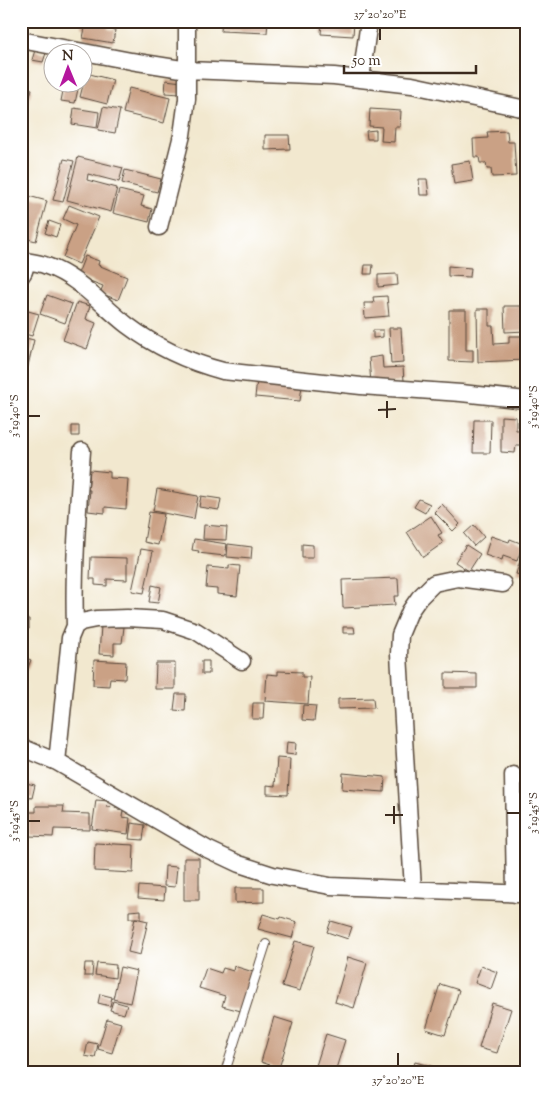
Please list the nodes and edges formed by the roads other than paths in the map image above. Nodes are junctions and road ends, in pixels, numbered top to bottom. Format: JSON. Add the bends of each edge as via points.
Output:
{"nodes":[{"id":1,"x":187,"y":21,"type":"edge"},
{"id":2,"x":369,"y":21,"type":"edge"},
{"id":3,"x":21,"y":40,"type":"edge"},
{"id":4,"x":188,"y":70,"type":"junction"},
{"id":5,"x":361,"y":79,"type":"junction"},
{"id":6,"x":526,"y":109,"type":"edge"},
{"id":7,"x":160,"y":227,"type":"dead end"},
{"id":8,"x":22,"y":265,"type":"edge"},
{"id":9,"x":526,"y":400,"type":"edge"},
{"id":10,"x":82,"y":451,"type":"dead end"},
{"id":11,"x":503,"y":584,"type":"dead end"},
{"id":12,"x":75,"y":626,"type":"junction"},
{"id":13,"x":242,"y":661,"type":"dead end"},
{"id":14,"x":21,"y":747,"type":"edge"},
{"id":15,"x":57,"y":762,"type":"junction"},
{"id":16,"x":513,"y":776,"type":"dead end"},
{"id":17,"x":413,"y":889,"type":"junction"},
{"id":18,"x":520,"y":894,"type":"edge"},
{"id":19,"x":266,"y":944,"type":"dead end"},
{"id":20,"x":225,"y":1072,"type":"edge"}],
"edges":[{"from":1,"to":4,"type":"street"},
{"from":2,"to":5,"type":"street"},
{"from":3,"to":4,"type":"street"},
{"from":4,"to":5,"type":"street"},
{"from":4,"to":7,"type":"street","via":[[182,136]]},
{"from":5,"to":6,"type":"street","via":[[412,85]]},
{"from":8,"to":9,"type":"street","via":[[49,266],[82,286],[142,336],[188,360],[223,371]]},
{"from":10,"to":12,"type":"street","via":[[75,552]]},
{"from":11,"to":17,"type":"street","via":[[458,578],[434,583],[418,598],[400,635]]},
{"from":12,"to":13,"type":"street","via":[[96,619],[162,620],[196,631]]},
{"from":12,"to":15,"type":"street","via":[[70,638]]},
{"from":14,"to":15,"type":"street"},
{"from":15,"to":17,"type":"street","via":[[207,849],[239,864],[273,875],[330,886]]},
{"from":16,"to":18,"type":"street"},
{"from":17,"to":18,"type":"street"},
{"from":19,"to":20,"type":"lane"}]}
